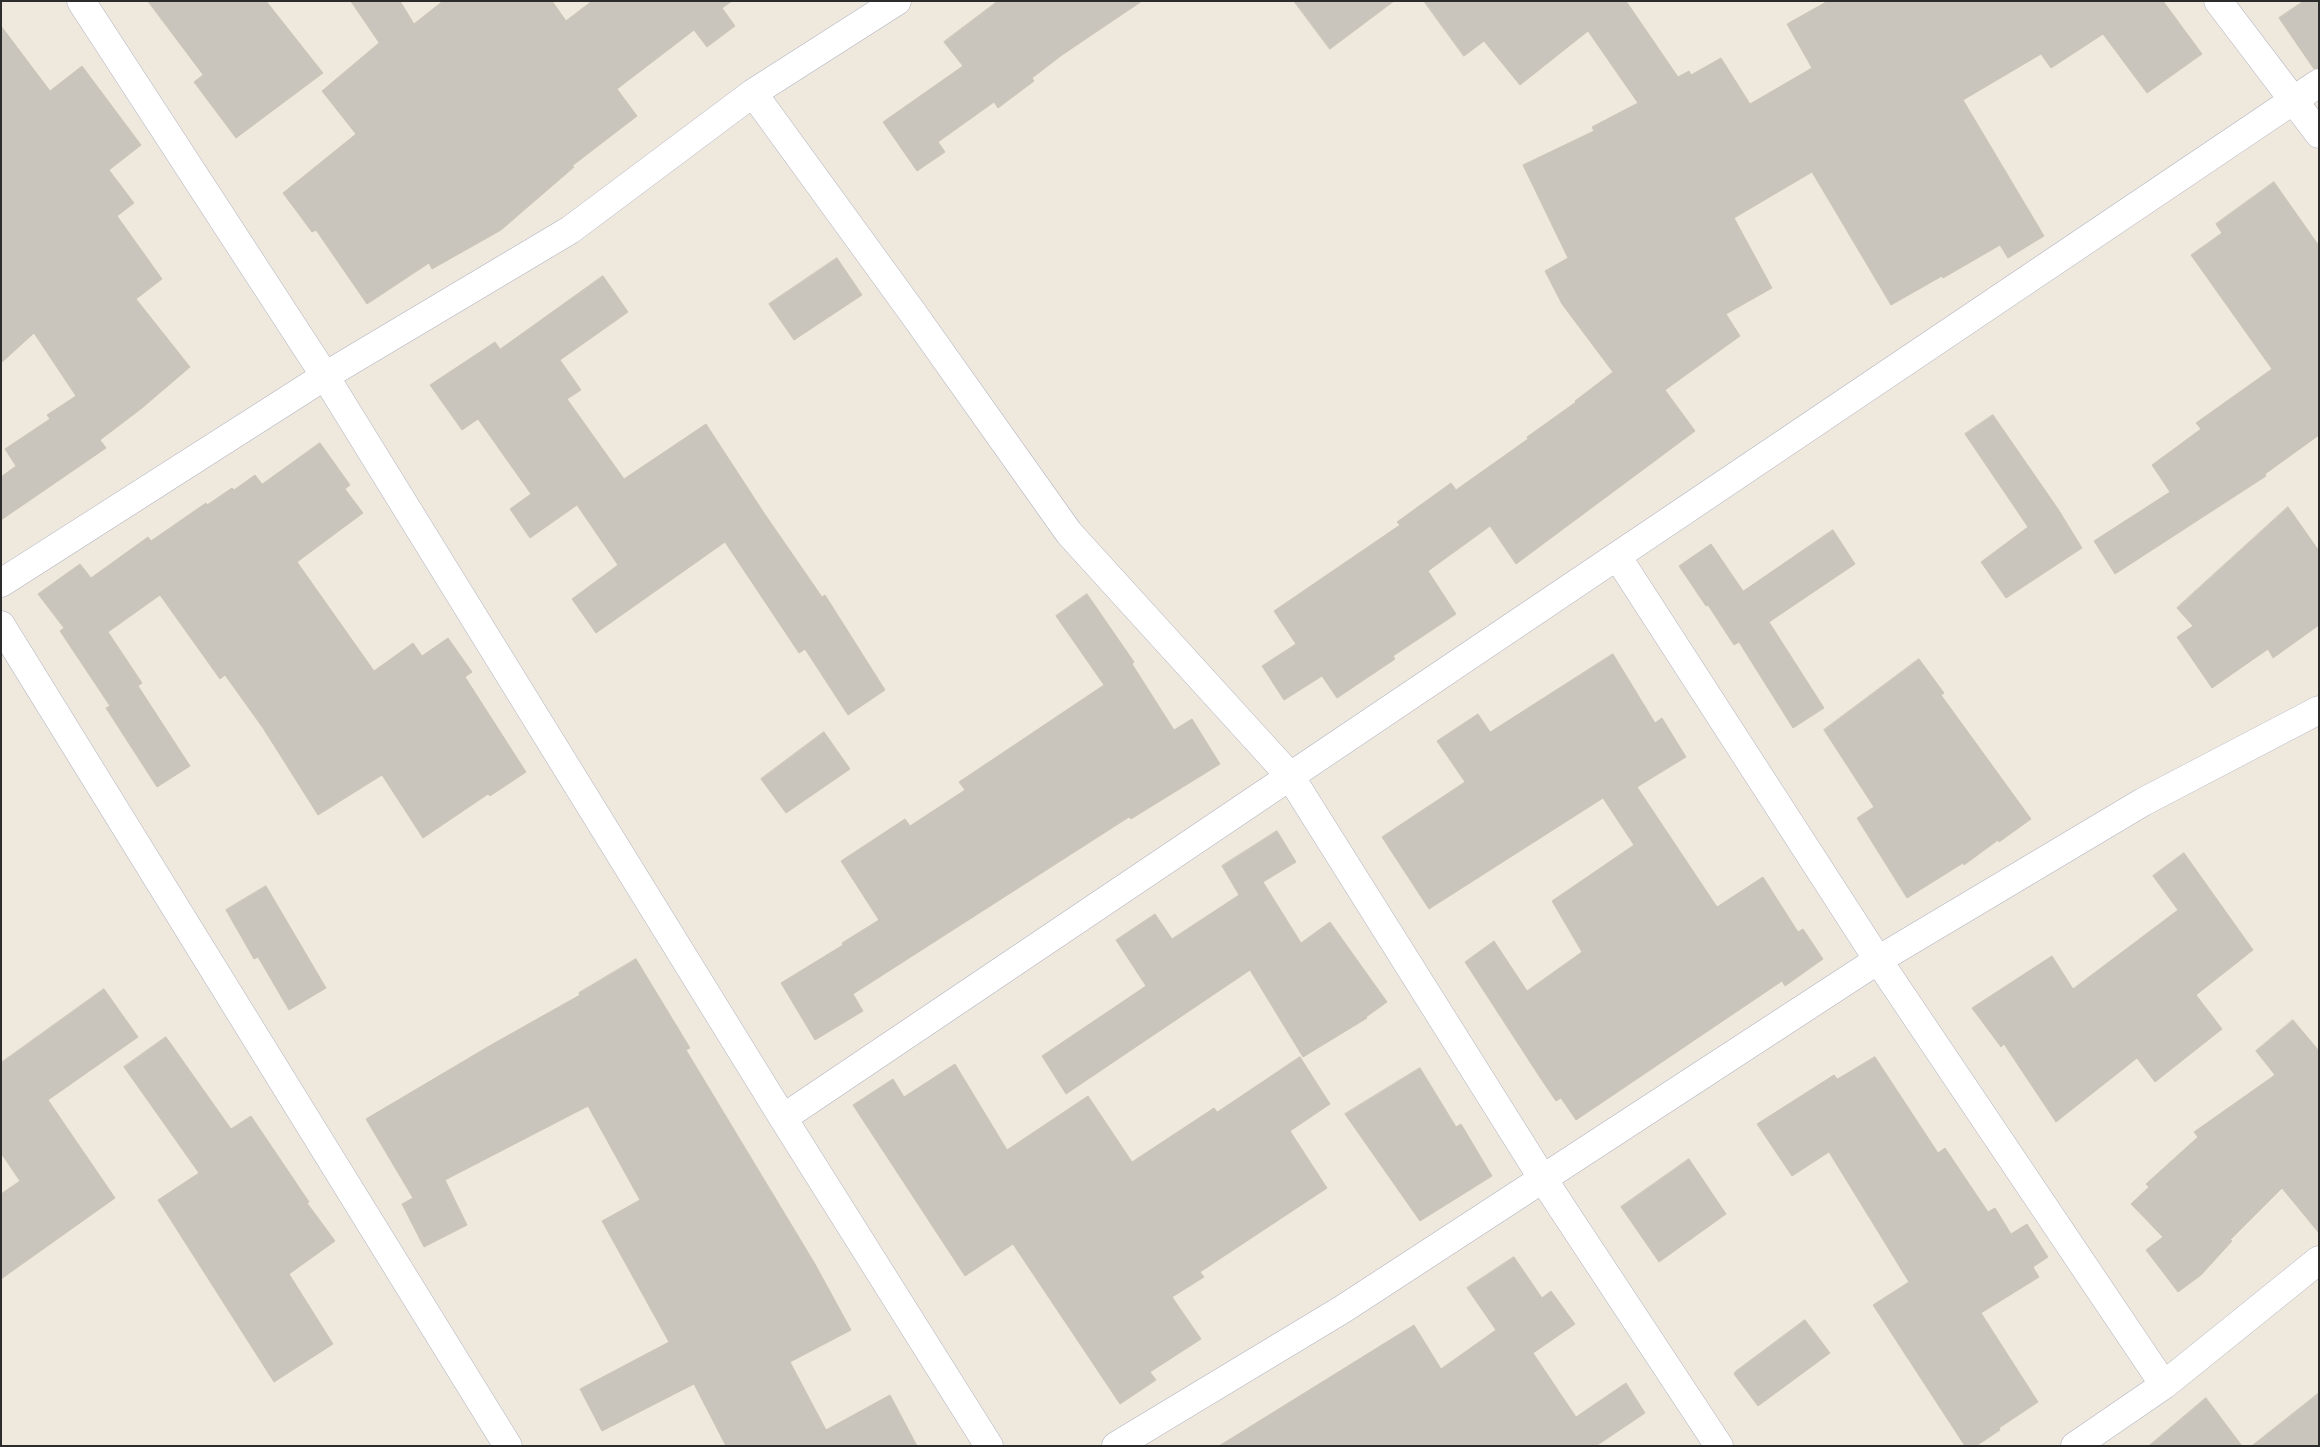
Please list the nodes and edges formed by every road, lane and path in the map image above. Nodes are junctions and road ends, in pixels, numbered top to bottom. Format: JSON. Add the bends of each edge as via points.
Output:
{"nodes":[{"id":1,"x":81,"y":1,"type":"edge"},
{"id":2,"x":897,"y":1,"type":"edge"},
{"id":3,"x":2218,"y":1,"type":"edge"},
{"id":4,"x":2319,"y":83,"type":"edge"},
{"id":5,"x":753,"y":94,"type":"junction"},
{"id":6,"x":2294,"y":100,"type":"junction"},
{"id":7,"x":2319,"y":134,"type":"edge"},
{"id":8,"x":325,"y":376,"type":"junction"},
{"id":9,"x":1617,"y":556,"type":"junction"},
{"id":10,"x":1,"y":583,"type":"edge"},
{"id":11,"x":1,"y":624,"type":"edge"},
{"id":12,"x":2319,"y":710,"type":"edge"},
{"id":13,"x":1290,"y":776,"type":"junction"},
{"id":14,"x":1878,"y":960,"type":"junction"},
{"id":15,"x":783,"y":1118,"type":"junction"},
{"id":16,"x":1543,"y":1179,"type":"junction"},
{"id":17,"x":2319,"y":1260,"type":"edge"},
{"id":18,"x":2164,"y":1385,"type":"junction"},
{"id":19,"x":1132,"y":1442,"type":"edge"},
{"id":20,"x":508,"y":1446,"type":"edge"},
{"id":21,"x":989,"y":1446,"type":"edge"},
{"id":22,"x":1719,"y":1446,"type":"edge"},
{"id":23,"x":2075,"y":1446,"type":"edge"}],
"edges":[{"from":1,"to":8,"type":"street"},
{"from":2,"to":5,"type":"street"},
{"from":3,"to":6,"type":"street"},
{"from":4,"to":6,"type":"street"},
{"from":5,"to":8,"type":"street","via":[[570,230]]},
{"from":5,"to":13,"type":"street","via":[[1069,533]]},
{"from":6,"to":7,"type":"street"},
{"from":6,"to":9,"type":"street"},
{"from":8,"to":10,"type":"street"},
{"from":8,"to":15,"type":"street"},
{"from":9,"to":13,"type":"street"},
{"from":9,"to":14,"type":"street"},
{"from":11,"to":20,"type":"street"},
{"from":12,"to":14,"type":"street","via":[[2143,802]]},
{"from":13,"to":15,"type":"street"},
{"from":13,"to":16,"type":"street"},
{"from":14,"to":16,"type":"street"},
{"from":14,"to":18,"type":"street"},
{"from":15,"to":21,"type":"street"},
{"from":16,"to":19,"type":"street"},
{"from":16,"to":22,"type":"street"},
{"from":17,"to":18,"type":"street"},
{"from":18,"to":23,"type":"street"}]}
